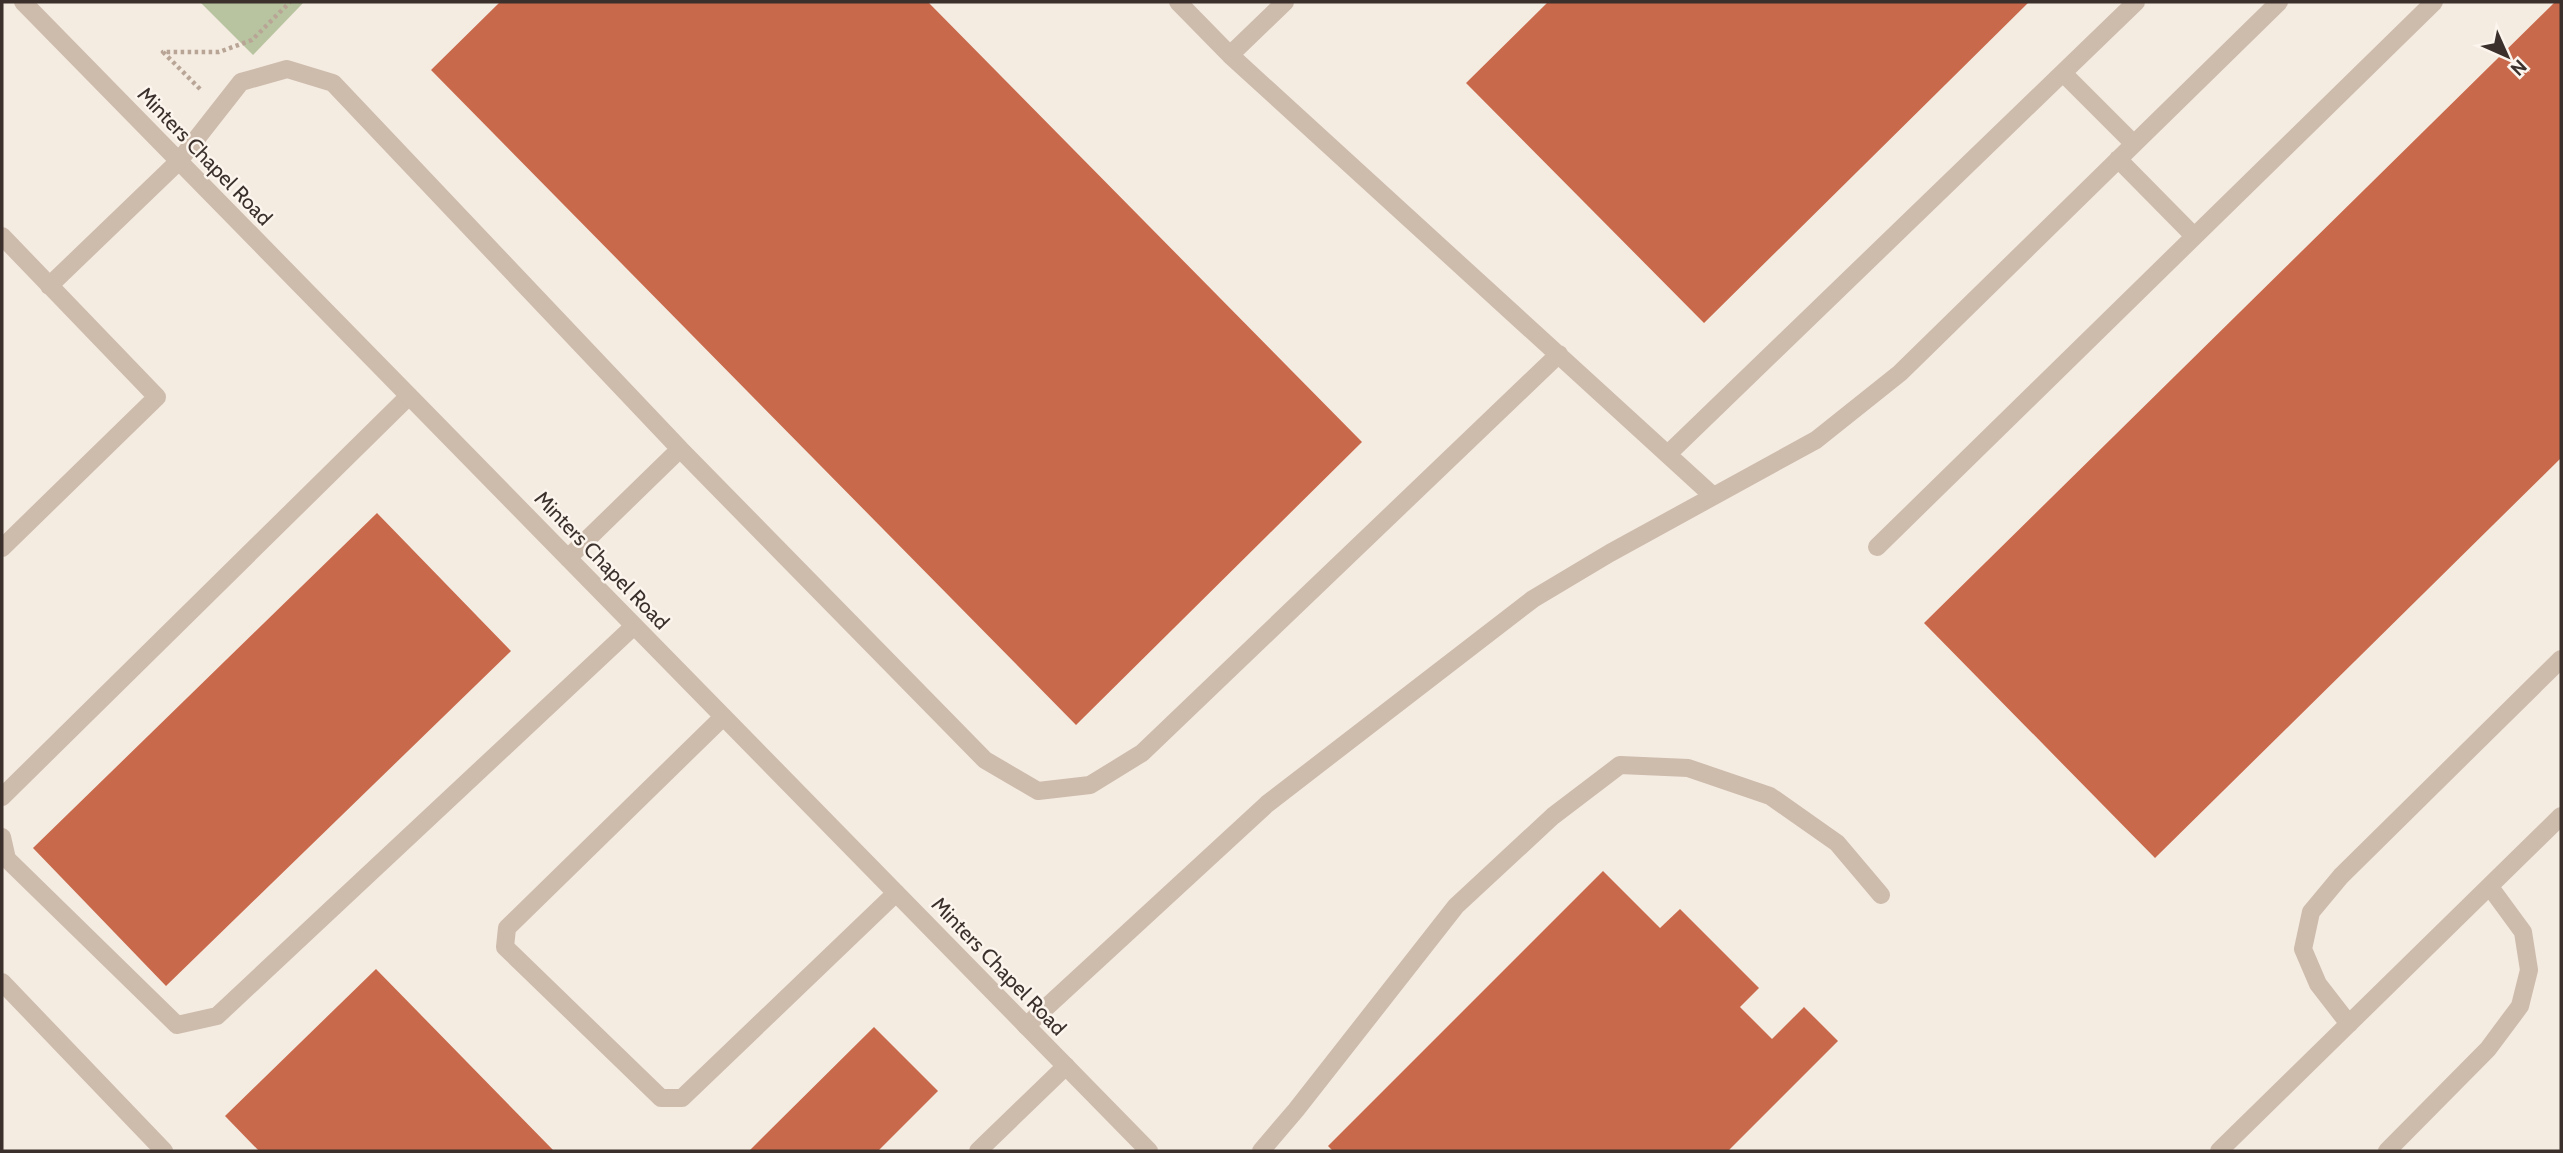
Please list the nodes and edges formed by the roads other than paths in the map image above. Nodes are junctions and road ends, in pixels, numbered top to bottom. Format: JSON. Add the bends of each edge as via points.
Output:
{"nodes":[{"id":1,"x":23,"y":2,"type":"edge"},
{"id":2,"x":1178,"y":2,"type":"edge"},
{"id":3,"x":1286,"y":2,"type":"edge"},
{"id":4,"x":2136,"y":2,"type":"edge"},
{"id":5,"x":2279,"y":2,"type":"edge"},
{"id":6,"x":2434,"y":2,"type":"edge"},
{"id":7,"x":1230,"y":55,"type":"junction"},
{"id":8,"x":2063,"y":73,"type":"junction"},
{"id":9,"x":2134,"y":144,"type":"junction"},
{"id":10,"x":2118,"y":159,"type":"junction"},
{"id":11,"x":179,"y":161,"type":"junction"},
{"id":12,"x":2,"y":236,"type":"edge"},
{"id":13,"x":2194,"y":236,"type":"junction"},
{"id":14,"x":49,"y":286,"type":"junction"},
{"id":15,"x":1559,"y":355,"type":"junction"},
{"id":16,"x":409,"y":396,"type":"junction"},
{"id":17,"x":680,"y":449,"type":"junction"},
{"id":18,"x":1668,"y":454,"type":"junction"},
{"id":19,"x":1713,"y":496,"type":"junction"},
{"id":20,"x":1877,"y":547,"type":"dead end"},
{"id":21,"x":2,"y":548,"type":"edge"},
{"id":22,"x":568,"y":558,"type":"junction"},
{"id":23,"x":634,"y":626,"type":"junction"},
{"id":24,"x":2561,"y":659,"type":"edge"},
{"id":25,"x":723,"y":717,"type":"junction"},
{"id":26,"x":2,"y":797,"type":"edge"},
{"id":27,"x":2561,"y":816,"type":"edge"},
{"id":28,"x":2,"y":837,"type":"edge"},
{"id":29,"x":2490,"y":887,"type":"junction"},
{"id":30,"x":896,"y":893,"type":"junction"},
{"id":31,"x":1881,"y":895,"type":"dead end"},
{"id":32,"x":2,"y":982,"type":"edge"},
{"id":33,"x":2349,"y":1024,"type":"junction"},
{"id":34,"x":1026,"y":1026,"type":"junction"},
{"id":35,"x":1066,"y":1066,"type":"junction"},
{"id":36,"x":164,"y":1151,"type":"edge"},
{"id":37,"x":978,"y":1151,"type":"edge"},
{"id":38,"x":1149,"y":1151,"type":"edge"},
{"id":39,"x":1261,"y":1151,"type":"edge"},
{"id":40,"x":2219,"y":1151,"type":"edge"},
{"id":41,"x":2386,"y":1151,"type":"edge"}],
"edges":[{"from":1,"to":11,"type":"street","name":"Minters Chapel Road"},
{"from":2,"to":7,"type":"street"},
{"from":3,"to":7,"type":"street"},
{"from":4,"to":8,"type":"street"},
{"from":5,"to":9,"type":"street"},
{"from":6,"to":13,"type":"street"},
{"from":7,"to":15,"type":"street"},
{"from":8,"to":9,"type":"street"},
{"from":8,"to":18,"type":"street"},
{"from":9,"to":10,"type":"street"},
{"from":10,"to":13,"type":"street"},
{"from":10,"to":19,"type":"street","via":[[1900,373],[1816,440]]},
{"from":11,"to":14,"type":"street"},
{"from":11,"to":16,"type":"street","name":"Minters Chapel Road"},
{"from":11,"to":17,"type":"street","via":[[241,82],[287,69],[332,83]]},
{"from":12,"to":14,"type":"street"},
{"from":13,"to":20,"type":"street"},
{"from":14,"to":21,"type":"street","via":[[157,397]]},
{"from":15,"to":17,"type":"street","via":[[1142,752],[1090,785],[1038,791],[985,760]]},
{"from":15,"to":18,"type":"street"},
{"from":16,"to":22,"type":"street","name":"Minters Chapel Road"},
{"from":16,"to":26,"type":"street"},
{"from":17,"to":22,"type":"street"},
{"from":18,"to":19,"type":"street"},
{"from":19,"to":34,"type":"street","via":[[1533,599],[1267,803]]},
{"from":22,"to":23,"type":"street","name":"Minters Chapel Road"},
{"from":23,"to":25,"type":"street","name":"Minters Chapel Road"},
{"from":23,"to":28,"type":"street","via":[[217,1016],[177,1025],[7,859]]},
{"from":24,"to":33,"type":"street","via":[[2341,876],[2311,912],[2303,949],[2318,984]]},
{"from":25,"to":30,"type":"street","name":"Minters Chapel Road"},
{"from":25,"to":30,"type":"street","via":[[507,928],[505,947],[661,1098],[682,1098]]},
{"from":27,"to":29,"type":"street"},
{"from":29,"to":33,"type":"street"},
{"from":29,"to":41,"type":"street","via":[[2523,932],[2529,970],[2520,1006],[2488,1049]]},
{"from":30,"to":34,"type":"street","name":"Minters Chapel Road"},
{"from":31,"to":39,"type":"street","via":[[1837,843],[1770,796],[1688,768],[1620,765],[1553,816],[1455,906]]},
{"from":32,"to":36,"type":"street"},
{"from":33,"to":40,"type":"street"},
{"from":34,"to":35,"type":"street","name":"Minters Chapel Road"},
{"from":35,"to":37,"type":"street"},
{"from":35,"to":38,"type":"street","name":"Minters Chapel Road"}]}
